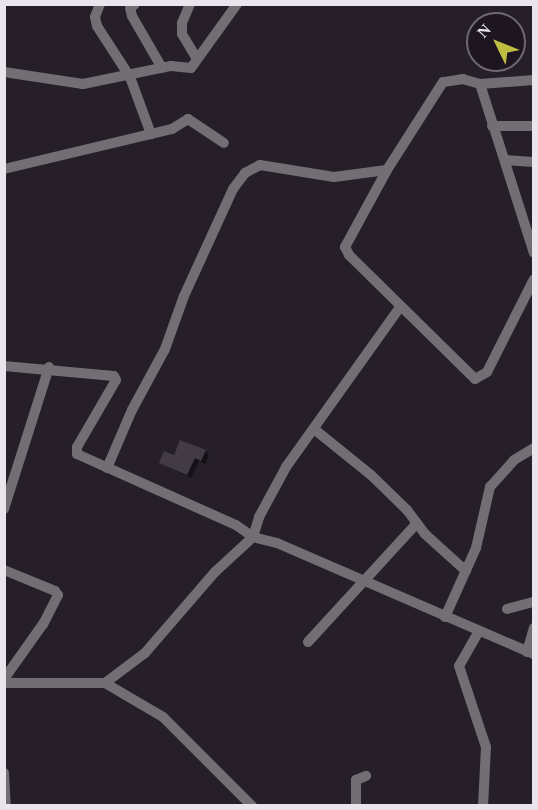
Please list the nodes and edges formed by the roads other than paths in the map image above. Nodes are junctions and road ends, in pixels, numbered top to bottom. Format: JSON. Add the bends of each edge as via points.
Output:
{"nodes":[{"id":1,"x":100,"y":4,"type":"edge"},
{"id":2,"x":135,"y":4,"type":"edge"},
{"id":3,"x":190,"y":4,"type":"edge"},
{"id":4,"x":237,"y":4,"type":"edge"},
{"id":5,"x":197,"y":59,"type":"junction"},
{"id":6,"x":162,"y":68,"type":"junction"},
{"id":7,"x":4,"y":72,"type":"edge"},
{"id":8,"x":130,"y":78,"type":"junction"},
{"id":9,"x":534,"y":80,"type":"edge"},
{"id":10,"x":480,"y":84,"type":"junction"},
{"id":11,"x":492,"y":126,"type":"junction"},
{"id":12,"x":534,"y":126,"type":"edge"},
{"id":13,"x":152,"y":134,"type":"junction"},
{"id":14,"x":224,"y":143,"type":"dead end"},
{"id":15,"x":505,"y":160,"type":"junction"},
{"id":16,"x":534,"y":162,"type":"edge"},
{"id":17,"x":4,"y":169,"type":"edge"},
{"id":18,"x":387,"y":170,"type":"junction"},
{"id":19,"x":534,"y":253,"type":"edge"},
{"id":20,"x":534,"y":279,"type":"edge"},
{"id":21,"x":400,"y":307,"type":"junction"},
{"id":22,"x":4,"y":366,"type":"edge"},
{"id":23,"x":49,"y":367,"type":"junction"},
{"id":24,"x":314,"y":429,"type":"junction"},
{"id":25,"x":534,"y":448,"type":"edge"},
{"id":26,"x":107,"y":468,"type":"junction"},
{"id":27,"x":4,"y":509,"type":"edge"},
{"id":28,"x":417,"y":523,"type":"junction"},
{"id":29,"x":253,"y":537,"type":"junction"},
{"id":30,"x":4,"y":570,"type":"edge"},
{"id":31,"x":466,"y":571,"type":"junction"},
{"id":32,"x":365,"y":582,"type":"junction"},
{"id":33,"x":534,"y":602,"type":"edge"},
{"id":34,"x":507,"y":609,"type":"dead end"},
{"id":35,"x":445,"y":617,"type":"junction"},
{"id":36,"x":534,"y":628,"type":"edge"},
{"id":37,"x":479,"y":631,"type":"junction"},
{"id":38,"x":308,"y":642,"type":"dead end"},
{"id":39,"x":530,"y":653,"type":"edge"},
{"id":40,"x":4,"y":681,"type":"edge"},
{"id":41,"x":105,"y":683,"type":"junction"},
{"id":42,"x":4,"y":773,"type":"edge"},
{"id":43,"x":366,"y":776,"type":"dead end"},
{"id":44,"x":6,"y":806,"type":"edge"},
{"id":45,"x":252,"y":806,"type":"edge"},
{"id":46,"x":356,"y":806,"type":"edge"},
{"id":47,"x":483,"y":806,"type":"edge"}],
"edges":[{"from":1,"to":8,"type":"street","via":[[95,17],[98,26]]},
{"from":2,"to":6,"type":"street","via":[[130,8],[132,16]]},
{"from":3,"to":5,"type":"street","via":[[182,22],[182,34]]},
{"from":4,"to":5,"type":"street"},
{"from":5,"to":6,"type":"street","via":[[191,68]]},
{"from":6,"to":8,"type":"street"},
{"from":7,"to":8,"type":"street","via":[[82,84]]},
{"from":8,"to":13,"type":"street"},
{"from":9,"to":10,"type":"street"},
{"from":10,"to":11,"type":"street"},
{"from":10,"to":18,"type":"street","via":[[463,79],[443,81]]},
{"from":11,"to":12,"type":"street"},
{"from":11,"to":15,"type":"street"},
{"from":13,"to":14,"type":"street","via":[[172,129],[188,119]]},
{"from":13,"to":17,"type":"street"},
{"from":15,"to":16,"type":"street"},
{"from":15,"to":19,"type":"street"},
{"from":18,"to":21,"type":"street","via":[[345,247]]},
{"from":18,"to":26,"type":"street","via":[[334,177],[260,165],[245,173],[233,189],[184,296],[165,349]]},
{"from":20,"to":21,"type":"street","via":[[487,372],[478,379]]},
{"from":21,"to":24,"type":"street"},
{"from":22,"to":23,"type":"street"},
{"from":23,"to":26,"type":"street","via":[[115,378],[75,452]]},
{"from":23,"to":27,"type":"street"},
{"from":24,"to":28,"type":"street","via":[[371,475]]},
{"from":24,"to":29,"type":"street","via":[[268,498]]},
{"from":25,"to":31,"type":"street","via":[[514,460],[490,487],[476,548]]},
{"from":26,"to":29,"type":"street","via":[[236,525]]},
{"from":28,"to":31,"type":"street"},
{"from":28,"to":32,"type":"street"},
{"from":29,"to":32,"type":"street","via":[[277,543]]},
{"from":29,"to":41,"type":"street","via":[[214,572],[145,653]]},
{"from":30,"to":40,"type":"street","via":[[57,594],[44,624]]},
{"from":31,"to":35,"type":"street"},
{"from":32,"to":35,"type":"street"},
{"from":32,"to":38,"type":"street"},
{"from":33,"to":34,"type":"street"},
{"from":35,"to":37,"type":"street"},
{"from":36,"to":39,"type":"street"},
{"from":37,"to":39,"type":"street"},
{"from":37,"to":47,"type":"street","via":[[459,666],[486,747]]},
{"from":40,"to":41,"type":"street"},
{"from":41,"to":45,"type":"street","via":[[163,717]]},
{"from":42,"to":44,"type":"street"},
{"from":43,"to":46,"type":"street","via":[[356,780]]}]}
